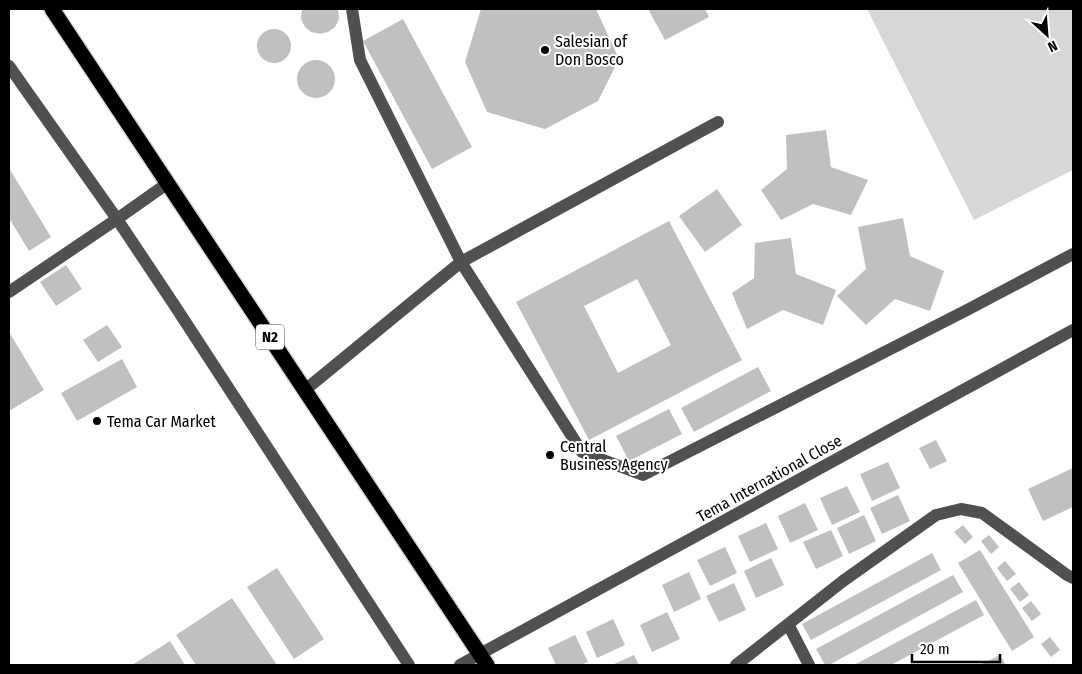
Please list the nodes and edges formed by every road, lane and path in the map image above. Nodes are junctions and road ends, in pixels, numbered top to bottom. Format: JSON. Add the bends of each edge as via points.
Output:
{"nodes":[{"id":1,"x":52,"y":9,"type":"edge"},
{"id":2,"x":352,"y":9,"type":"edge"},
{"id":3,"x":9,"y":66,"type":"edge"},
{"id":4,"x":718,"y":122,"type":"dead end"},
{"id":5,"x":168,"y":183,"type":"junction"},
{"id":6,"x":117,"y":219,"type":"junction"},
{"id":7,"x":1073,"y":254,"type":"edge"},
{"id":8,"x":461,"y":262,"type":"junction"},
{"id":9,"x":9,"y":292,"type":"edge"},
{"id":10,"x":1073,"y":330,"type":"edge"},
{"id":11,"x":305,"y":390,"type":"junction"},
{"id":12,"x":1073,"y":578,"type":"edge"},
{"id":13,"x":788,"y":624,"type":"junction"},
{"id":14,"x":483,"y":660,"type":"edge"},
{"id":15,"x":409,"y":665,"type":"edge"},
{"id":16,"x":460,"y":665,"type":"edge"},
{"id":17,"x":736,"y":665,"type":"edge"},
{"id":18,"x":809,"y":665,"type":"edge"}],
"edges":[{"from":1,"to":5,"type":"highway","number":"N2"},
{"from":2,"to":8,"type":"street","via":[[360,60]]},
{"from":3,"to":6,"type":"street"},
{"from":4,"to":8,"type":"street"},
{"from":5,"to":6,"type":"street"},
{"from":5,"to":11,"type":"highway","number":"N2"},
{"from":6,"to":9,"type":"street"},
{"from":6,"to":15,"type":"street"},
{"from":7,"to":8,"type":"street","via":[[643,475],[582,452]]},
{"from":8,"to":11,"type":"street"},
{"from":10,"to":14,"type":"street","name":"Tema International Close"},
{"from":11,"to":14,"type":"highway","number":"N2"},
{"from":12,"to":13,"type":"street","via":[[982,513],[961,509],[936,515]]},
{"from":13,"to":17,"type":"street"},
{"from":13,"to":18,"type":"street"},
{"from":14,"to":16,"type":"street","name":"Tema International Close"}]}
